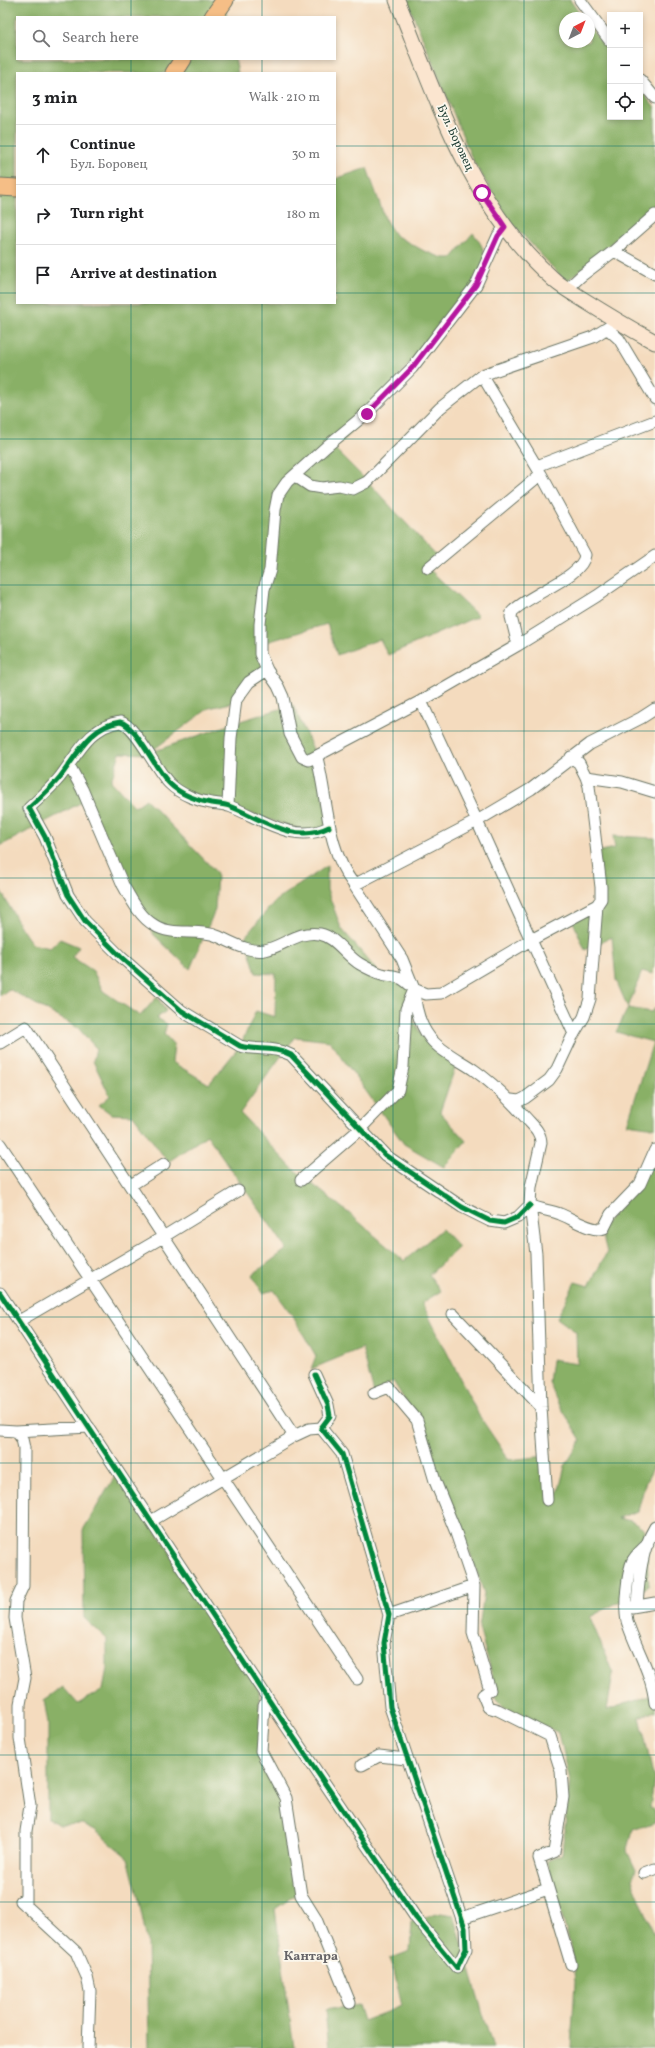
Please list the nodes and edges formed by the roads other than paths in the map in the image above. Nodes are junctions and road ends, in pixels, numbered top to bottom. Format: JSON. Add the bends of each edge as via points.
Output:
{"nodes":[{"id":1,"x":225,"y":0,"type":"edge"},
{"id":2,"x":397,"y":0,"type":"edge"},
{"id":3,"x":580,"y":0,"type":"edge"},
{"id":4,"x":214,"y":16,"type":"edge"},
{"id":5,"x":607,"y":37,"type":"edge"},
{"id":6,"x":182,"y":60,"type":"edge"},
{"id":7,"x":175,"y":72,"type":"edge"},
{"id":8,"x":643,"y":84,"type":"edge"},
{"id":9,"x":655,"y":98,"type":"edge"},
{"id":10,"x":0,"y":187,"type":"edge"},
{"id":11,"x":16,"y":188,"type":"edge"},
{"id":12,"x":655,"y":215,"type":"edge"},
{"id":13,"x":505,"y":227,"type":"junction"},
{"id":14,"x":614,"y":251,"type":"junction"},
{"id":15,"x":655,"y":274,"type":"edge"},
{"id":16,"x":567,"y":289,"type":"junction"},
{"id":17,"x":613,"y":326,"type":"junction"},
{"id":18,"x":655,"y":342,"type":"edge"},
{"id":19,"x":482,"y":375,"type":"junction"},
{"id":20,"x":655,"y":399,"type":"edge"},
{"id":21,"x":655,"y":421,"type":"edge"},
{"id":22,"x":539,"y":470,"type":"junction"},
{"id":23,"x":296,"y":476,"type":"junction"},
{"id":24,"x":655,"y":556,"type":"edge"},
{"id":25,"x":428,"y":568,"type":"dead end"},
{"id":26,"x":518,"y":645,"type":"junction"},
{"id":27,"x":267,"y":670,"type":"junction"},
{"id":28,"x":421,"y":702,"type":"junction"},
{"id":29,"x":655,"y":709,"type":"edge"},
{"id":30,"x":571,"y":757,"type":"junction"},
{"id":31,"x":317,"y":758,"type":"junction"},
{"id":32,"x":69,"y":765,"type":"junction"},
{"id":33,"x":586,"y":777,"type":"junction"},
{"id":34,"x":655,"y":792,"type":"edge"},
{"id":35,"x":228,"y":806,"type":"junction"},
{"id":36,"x":477,"y":821,"type":"junction"},
{"id":37,"x":329,"y":826,"type":"junction"},
{"id":38,"x":354,"y":885,"type":"junction"},
{"id":39,"x":597,"y":905,"type":"junction"},
{"id":40,"x":531,"y":940,"type":"junction"},
{"id":41,"x":414,"y":989,"type":"junction"},
{"id":42,"x":574,"y":1034,"type":"junction"},
{"id":43,"x":0,"y":1043,"type":"edge"},
{"id":44,"x":511,"y":1100,"type":"junction"},
{"id":45,"x":360,"y":1129,"type":"junction"},
{"id":46,"x":0,"y":1144,"type":"edge"},
{"id":47,"x":655,"y":1150,"type":"edge"},
{"id":48,"x":164,"y":1164,"type":"dead end"},
{"id":49,"x":301,"y":1180,"type":"dead end"},
{"id":50,"x":131,"y":1185,"type":"junction"},
{"id":51,"x":238,"y":1191,"type":"dead end"},
{"id":52,"x":530,"y":1206,"type":"junction"},
{"id":53,"x":163,"y":1237,"type":"junction"},
{"id":54,"x":90,"y":1279,"type":"junction"},
{"id":55,"x":0,"y":1293,"type":"edge"},
{"id":56,"x":453,"y":1314,"type":"dead end"},
{"id":57,"x":19,"y":1321,"type":"junction"},
{"id":58,"x":314,"y":1374,"type":"dead end"},
{"id":59,"x":374,"y":1394,"type":"dead end"},
{"id":60,"x":541,"y":1407,"type":"junction"},
{"id":61,"x":89,"y":1427,"type":"junction"},
{"id":62,"x":321,"y":1428,"type":"junction"},
{"id":63,"x":0,"y":1430,"type":"edge"},
{"id":64,"x":16,"y":1431,"type":"junction"},
{"id":65,"x":294,"y":1436,"type":"junction"},
{"id":66,"x":223,"y":1480,"type":"junction"},
{"id":67,"x":547,"y":1500,"type":"dead end"},
{"id":68,"x":151,"y":1521,"type":"junction"},
{"id":69,"x":655,"y":1527,"type":"edge"},
{"id":70,"x":648,"y":1544,"type":"junction"},
{"id":71,"x":474,"y":1586,"type":"junction"},
{"id":72,"x":655,"y":1603,"type":"edge"},
{"id":73,"x":637,"y":1605,"type":"junction"},
{"id":74,"x":389,"y":1615,"type":"junction"},
{"id":75,"x":627,"y":1619,"type":"junction"},
{"id":76,"x":357,"y":1679,"type":"dead end"},
{"id":77,"x":267,"y":1699,"type":"junction"},
{"id":78,"x":655,"y":1703,"type":"edge"},
{"id":79,"x":406,"y":1758,"type":"junction"},
{"id":80,"x":362,"y":1764,"type":"dead end"},
{"id":81,"x":655,"y":1869,"type":"edge"},
{"id":82,"x":644,"y":1873,"type":"dead end"},
{"id":83,"x":548,"y":1889,"type":"junction"},
{"id":84,"x":462,"y":1918,"type":"junction"},
{"id":85,"x":571,"y":1964,"type":"dead end"},
{"id":86,"x":350,"y":2003,"type":"dead end"},
{"id":87,"x":88,"y":2048,"type":"edge"}],
"edges":[{"from":1,"to":4,"type":"main road"},
{"from":2,"to":13,"type":"street","name":"Бул. Боровец","via":[[456,145],[482,193]]},
{"from":3,"to":5,"type":"street"},
{"from":6,"to":7,"type":"main road"},
{"from":8,"to":9,"type":"street"},
{"from":10,"to":11,"type":"main road"},
{"from":12,"to":14,"type":"street"},
{"from":13,"to":16,"type":"street","name":"Бул. Боровец","via":[[553,279]]},
{"from":13,"to":23,"type":"street","via":[[498,236],[476,285],[412,368],[367,414],[327,446]]},
{"from":14,"to":15,"type":"street"},
{"from":14,"to":16,"type":"street"},
{"from":16,"to":17,"type":"street","name":"Бул. Боровец"},
{"from":17,"to":18,"type":"street","name":"Бул. Боровец"},
{"from":17,"to":19,"type":"street","via":[[569,347]]},
{"from":17,"to":20,"type":"street"},
{"from":19,"to":22,"type":"street"},
{"from":19,"to":23,"type":"street","via":[[440,408],[367,482],[352,489],[339,486],[322,488],[310,486]]},
{"from":21,"to":22,"type":"street"},
{"from":22,"to":25,"type":"street"},
{"from":22,"to":26,"type":"street","via":[[583,549],[585,560],[577,570],[525,601],[512,612]]},
{"from":23,"to":27,"type":"street","via":[[282,488],[275,510],[270,570],[264,589],[260,624],[260,654]]},
{"from":24,"to":26,"type":"street"},
{"from":26,"to":28,"type":"street"},
{"from":27,"to":31,"type":"street","via":[[283,697],[290,734],[299,752],[302,757],[309,760]]},
{"from":27,"to":35,"type":"street","via":[[249,682],[236,700],[231,738]]},
{"from":28,"to":31,"type":"street"},
{"from":28,"to":36,"type":"street"},
{"from":29,"to":30,"type":"street"},
{"from":30,"to":33,"type":"street"},
{"from":30,"to":36,"type":"street","via":[[531,789]]},
{"from":31,"to":37,"type":"street","via":[[324,784]]},
{"from":32,"to":35,"type":"street","via":[[97,731],[113,723],[125,723],[130,726],[170,784],[193,797]]},
{"from":32,"to":41,"type":"street","via":[[82,789],[123,885],[135,905],[155,926],[167,930],[216,936],[257,951],[267,950],[294,937],[319,933],[330,937],[360,964],[383,974],[400,977]]},
{"from":32,"to":45,"type":"street","via":[[29,808],[45,837],[68,895],[85,921],[166,998],[194,1019],[240,1046],[250,1049],[271,1048],[291,1056]]},
{"from":33,"to":34,"type":"street","via":[[622,782]]},
{"from":33,"to":39,"type":"street","via":[[601,887],[601,899]]},
{"from":35,"to":37,"type":"street","via":[[266,824],[301,834],[321,831]]},
{"from":36,"to":38,"type":"street"},
{"from":36,"to":40,"type":"street"},
{"from":37,"to":38,"type":"street","via":[[340,862]]},
{"from":38,"to":41,"type":"street","via":[[402,959]]},
{"from":39,"to":40,"type":"street"},
{"from":39,"to":42,"type":"street","via":[[590,999],[584,1017]]},
{"from":40,"to":41,"type":"street","via":[[441,993],[426,994]]},
{"from":40,"to":42,"type":"street"},
{"from":41,"to":44,"type":"street","via":[[416,1006],[430,1039],[490,1081]]},
{"from":41,"to":45,"type":"street","via":[[406,1009],[403,1067],[398,1090]]},
{"from":42,"to":44,"type":"street","via":[[557,1069],[548,1080],[525,1098],[519,1101]]},
{"from":43,"to":50,"type":"street","via":[[26,1027]]},
{"from":44,"to":52,"type":"street","via":[[541,1136]]},
{"from":45,"to":49,"type":"street"},
{"from":45,"to":52,"type":"street","via":[[385,1155],[427,1185],[482,1218],[504,1223],[518,1217]]},
{"from":46,"to":54,"type":"street"},
{"from":47,"to":52,"type":"street","via":[[640,1184],[611,1214],[601,1230]]},
{"from":48,"to":50,"type":"street"},
{"from":50,"to":53,"type":"street"},
{"from":51,"to":53,"type":"street"},
{"from":52,"to":60,"type":"street","via":[[536,1254]]},
{"from":53,"to":54,"type":"street"},
{"from":53,"to":65,"type":"street"},
{"from":54,"to":57,"type":"street"},
{"from":54,"to":66,"type":"street"},
{"from":55,"to":57,"type":"street"},
{"from":56,"to":60,"type":"street"},
{"from":57,"to":61,"type":"street"},
{"from":58,"to":62,"type":"street","via":[[328,1405],[330,1416]]},
{"from":59,"to":71,"type":"street","via":[[389,1387],[417,1420],[435,1481]]},
{"from":60,"to":67,"type":"street"},
{"from":61,"to":64,"type":"street"},
{"from":61,"to":68,"type":"street"},
{"from":62,"to":65,"type":"street","via":[[309,1429]]},
{"from":62,"to":74,"type":"street","via":[[342,1454]]},
{"from":63,"to":64,"type":"street"},
{"from":64,"to":87,"type":"street","via":[[22,1439],[24,1448],[23,1586],[16,1601],[15,1618],[25,1678],[20,1704],[20,1738],[30,1806],[26,1831],[23,1903],[76,1952],[90,1991]]},
{"from":65,"to":66,"type":"street"},
{"from":66,"to":68,"type":"street"},
{"from":66,"to":76,"type":"street"},
{"from":68,"to":77,"type":"street"},
{"from":69,"to":70,"type":"street"},
{"from":70,"to":73,"type":"street","via":[[640,1573]]},
{"from":70,"to":75,"type":"street","via":[[633,1561],[629,1573]]},
{"from":71,"to":74,"type":"street"},
{"from":71,"to":83,"type":"street","via":[[473,1633],[490,1690],[483,1695],[488,1707],[550,1736],[561,1771],[563,1797],[554,1852],[539,1858]]},
{"from":72,"to":73,"type":"street"},
{"from":73,"to":75,"type":"street","via":[[629,1610]]},
{"from":74,"to":79,"type":"street","via":[[384,1643],[390,1707]]},
{"from":75,"to":78,"type":"street","via":[[652,1681]]},
{"from":77,"to":84,"type":"street","via":[[416,1918],[457,1968],[466,1949]]},
{"from":77,"to":86,"type":"street","via":[[264,1706],[261,1751],[286,1798],[301,1895],[316,1919]]},
{"from":79,"to":80,"type":"street","via":[[379,1756]]},
{"from":79,"to":84,"type":"street"},
{"from":81,"to":82,"type":"street"},
{"from":83,"to":84,"type":"street"},
{"from":83,"to":85,"type":"street"}]}
